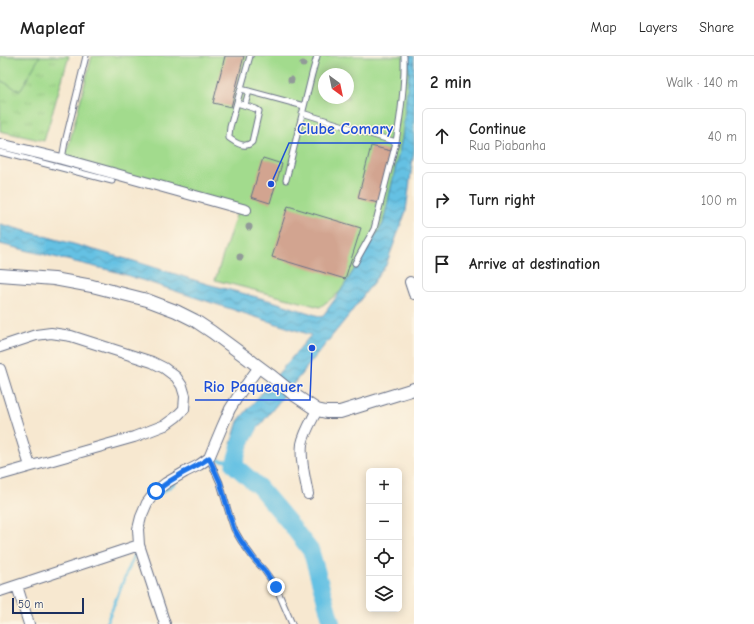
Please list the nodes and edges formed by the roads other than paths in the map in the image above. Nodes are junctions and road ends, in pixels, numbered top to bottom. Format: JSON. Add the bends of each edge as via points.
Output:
{"nodes":[{"id":1,"x":86,"y":56,"type":"edge"},
{"id":2,"x":250,"y":56,"type":"edge"},
{"id":3,"x":317,"y":56,"type":"edge"},
{"id":4,"x":404,"y":56,"type":"edge"},
{"id":5,"x":241,"y":89,"type":"junction"},
{"id":6,"x":249,"y":91,"type":"junction"},
{"id":7,"x":237,"y":104,"type":"junction"},
{"id":8,"x":245,"y":105,"type":"junction"},
{"id":9,"x":304,"y":106,"type":"junction"},
{"id":10,"x":302,"y":113,"type":"junction"},
{"id":11,"x":396,"y":142,"type":"junction"},
{"id":12,"x":0,"y":148,"type":"edge"},
{"id":13,"x":62,"y":159,"type":"junction"},
{"id":14,"x":286,"y":180,"type":"dead end"},
{"id":15,"x":112,"y":181,"type":"dead end"},
{"id":16,"x":246,"y":210,"type":"dead end"},
{"id":17,"x":355,"y":263,"type":"dead end"},
{"id":18,"x":0,"y":275,"type":"edge"},
{"id":19,"x":410,"y":282,"type":"dead end"},
{"id":20,"x":414,"y":294,"type":"edge"},
{"id":21,"x":0,"y":347,"type":"edge"},
{"id":22,"x":259,"y":367,"type":"junction"},
{"id":23,"x":0,"y":369,"type":"edge"},
{"id":24,"x":414,"y":389,"type":"edge"},
{"id":25,"x":317,"y":410,"type":"junction"},
{"id":26,"x":209,"y":458,"type":"junction"},
{"id":27,"x":30,"y":466,"type":"junction"},
{"id":28,"x":0,"y":475,"type":"edge"},
{"id":29,"x":308,"y":494,"type":"dead end"},
{"id":30,"x":139,"y":545,"type":"junction"},
{"id":31,"x":17,"y":586,"type":"junction"},
{"id":32,"x":0,"y":591,"type":"edge"},
{"id":33,"x":28,"y":624,"type":"edge"},
{"id":34,"x":165,"y":624,"type":"edge"},
{"id":35,"x":292,"y":624,"type":"edge"}],
"edges":[{"from":1,"to":13,"type":"lane"},
{"from":2,"to":5,"type":"lane"},
{"from":3,"to":9,"type":"lane"},
{"from":4,"to":11,"type":"lane","via":[[404,84]]},
{"from":5,"to":6,"type":"lane"},
{"from":5,"to":7,"type":"lane"},
{"from":6,"to":8,"type":"lane"},
{"from":6,"to":9,"type":"lane"},
{"from":7,"to":8,"type":"lane"},
{"from":7,"to":8,"type":"lane","via":[[229,136],[235,142],[246,146],[252,142],[259,111]]},
{"from":9,"to":10,"type":"lane"},
{"from":10,"to":11,"type":"lane"},
{"from":10,"to":14,"type":"lane"},
{"from":11,"to":17,"type":"lane","via":[[374,229]]},
{"from":12,"to":13,"type":"street"},
{"from":12,"to":15,"type":"lane"},
{"from":13,"to":16,"type":"street"},
{"from":18,"to":22,"type":"street","via":[[54,279],[147,300],[194,320]]},
{"from":19,"to":20,"type":"street"},
{"from":21,"to":27,"type":"street","via":[[36,335],[51,333],[71,336],[164,368],[176,377],[185,396],[184,408],[165,425],[134,437]]},
{"from":22,"to":25,"type":"street"},
{"from":22,"to":26,"type":"street","via":[[230,409]]},
{"from":23,"to":27,"type":"street"},
{"from":24,"to":25,"type":"street","via":[[340,412]]},
{"from":25,"to":29,"type":"street","via":[[302,444]]},
{"from":26,"to":30,"type":"street","via":[[156,491],[141,517],[138,529]]},
{"from":26,"to":35,"type":"lane","via":[[220,482],[234,529],[276,587]]},
{"from":27,"to":28,"type":"street"},
{"from":30,"to":31,"type":"street"},
{"from":30,"to":34,"type":"street"},
{"from":31,"to":32,"type":"street"},
{"from":31,"to":33,"type":"street"}]}
